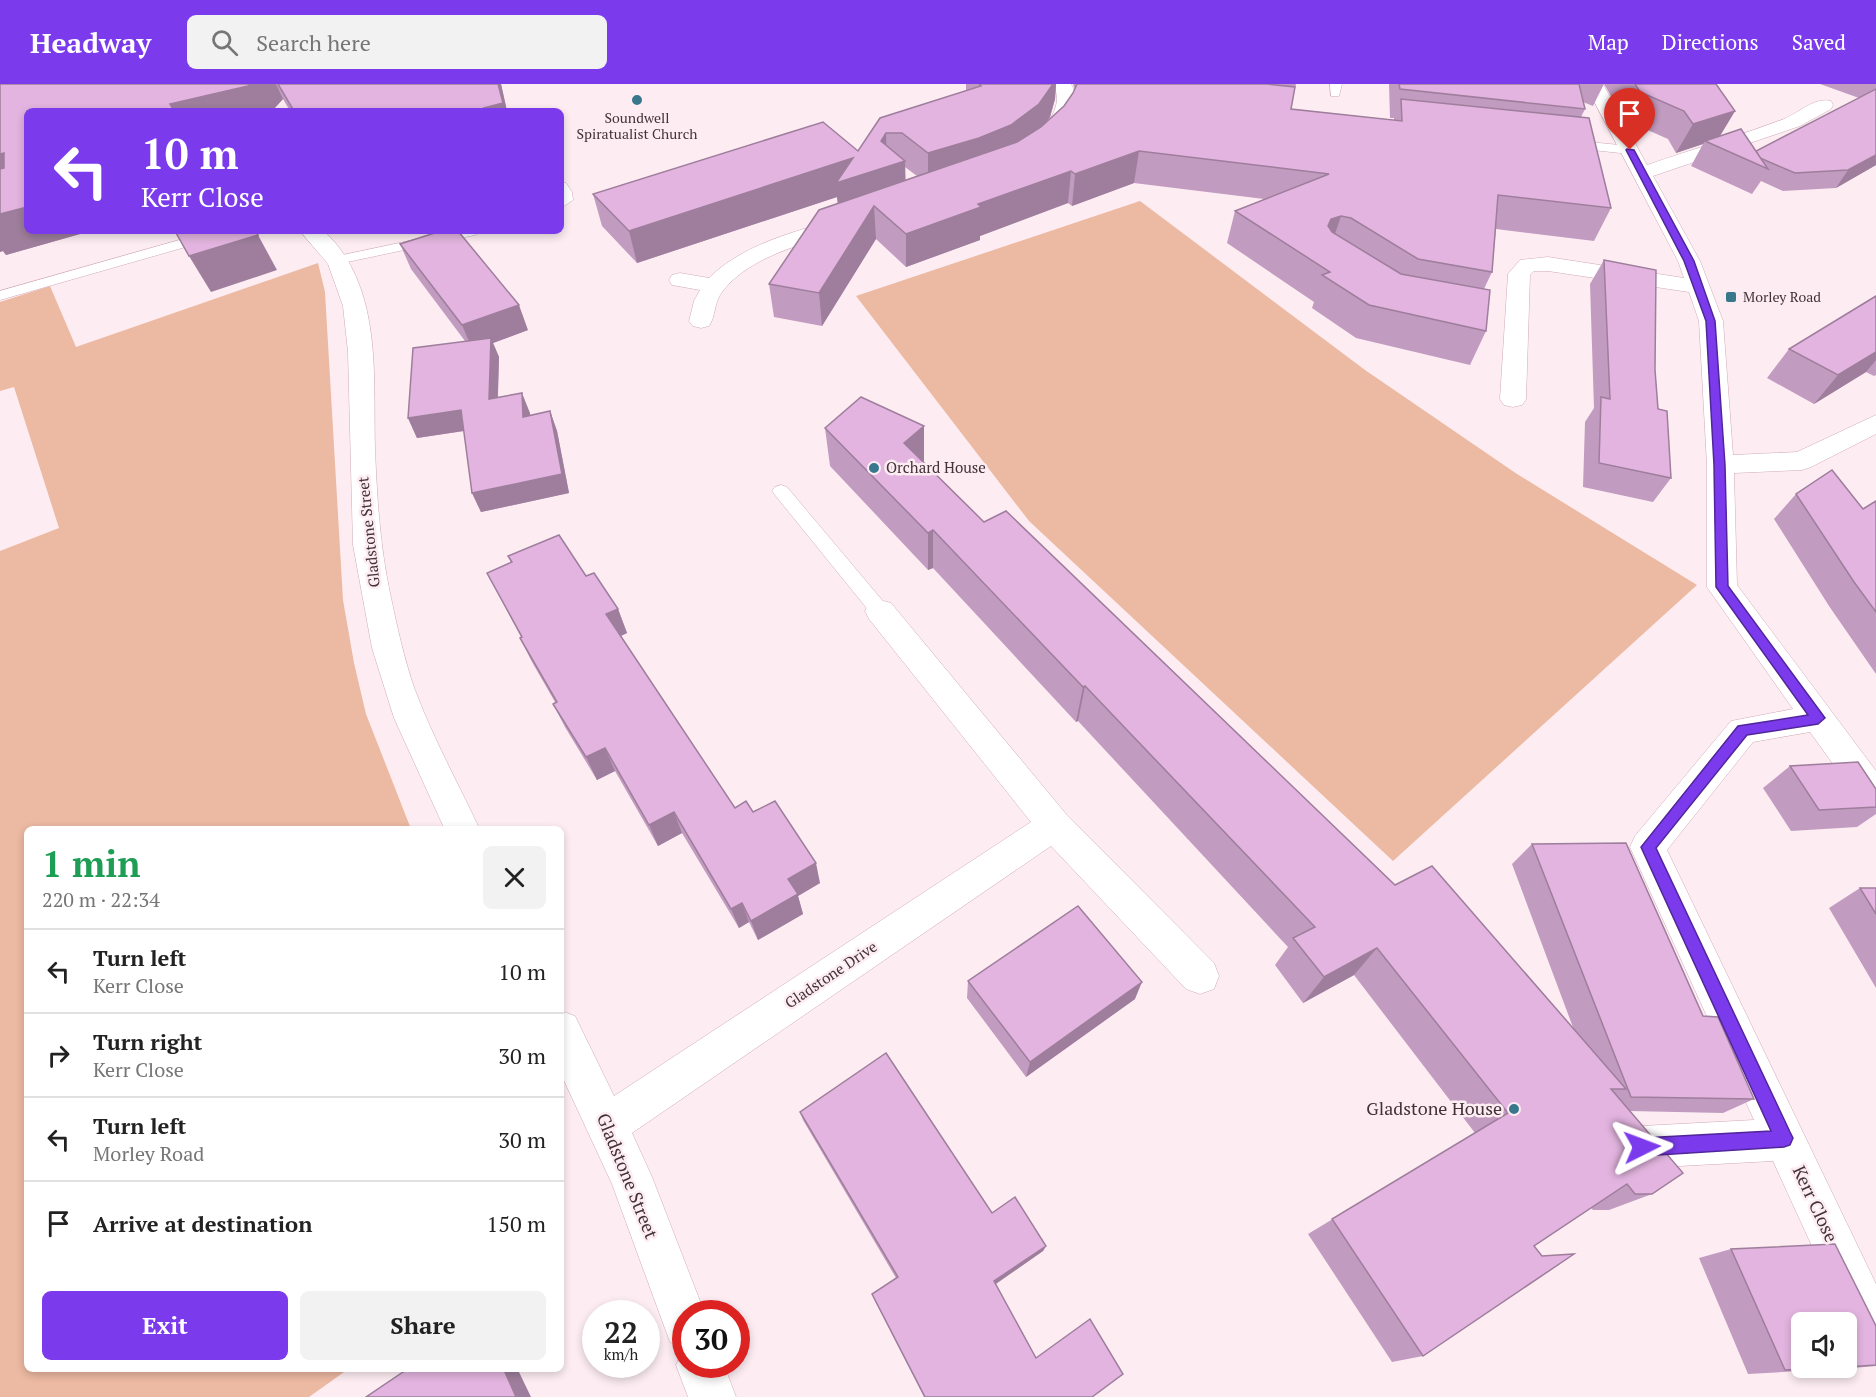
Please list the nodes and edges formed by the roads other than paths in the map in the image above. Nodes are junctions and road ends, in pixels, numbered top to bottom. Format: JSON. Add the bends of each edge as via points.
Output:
{"nodes":[{"id":1,"x":1066,"y":85,"type":"edge"},
{"id":2,"x":1588,"y":86,"type":"edge"},
{"id":3,"x":1824,"y":105,"type":"dead end"},
{"id":4,"x":1559,"y":143,"type":"edge"},
{"id":5,"x":1030,"y":155,"type":"edge"},
{"id":6,"x":1636,"y":162,"type":"junction"},
{"id":7,"x":861,"y":218,"type":"edge"},
{"id":8,"x":216,"y":234,"type":"edge"},
{"id":9,"x":315,"y":234,"type":"edge"},
{"id":10,"x":461,"y":234,"type":"edge"},
{"id":11,"x":338,"y":260,"type":"junction"},
{"id":12,"x":680,"y":280,"type":"dead end"},
{"id":13,"x":715,"y":286,"type":"junction"},
{"id":14,"x":1698,"y":287,"type":"junction"},
{"id":15,"x":0,"y":296,"type":"edge"},
{"id":16,"x":701,"y":321,"type":"dead end"},
{"id":17,"x":1513,"y":399,"type":"dead end"},
{"id":18,"x":1876,"y":423,"type":"edge"},
{"id":19,"x":1720,"y":465,"type":"junction"},
{"id":20,"x":781,"y":491,"type":"dead end"},
{"id":21,"x":880,"y":611,"type":"joint"},
{"id":22,"x":1818,"y":718,"type":"junction"},
{"id":23,"x":1876,"y":797,"type":"edge"},
{"id":24,"x":1054,"y":825,"type":"junction"},
{"id":25,"x":461,"y":826,"type":"edge"},
{"id":26,"x":1200,"y":976,"type":"dead end"},
{"id":27,"x":564,"y":1035,"type":"edge"},
{"id":28,"x":608,"y":1125,"type":"junction"},
{"id":29,"x":1784,"y":1138,"type":"junction"},
{"id":30,"x":1642,"y":1147,"type":"edge"},
{"id":31,"x":676,"y":1300,"type":"edge"},
{"id":32,"x":1876,"y":1335,"type":"edge"},
{"id":33,"x":705,"y":1378,"type":"edge"},
{"id":34,"x":712,"y":1397,"type":"edge"}],
"edges":[{"from":1,"to":5,"type":"street","via":[[1064,113]]},
{"from":2,"to":6,"type":"street"},
{"from":3,"to":6,"type":"street","via":[[1793,122]]},
{"from":4,"to":6,"type":"lane"},
{"from":6,"to":14,"type":"street","via":[[1689,261]]},
{"from":7,"to":13,"type":"street","via":[[751,258]]},
{"from":8,"to":15,"type":"lane"},
{"from":9,"to":11,"type":"street","name":"Gladstone Street"},
{"from":10,"to":11,"type":"lane"},
{"from":11,"to":25,"type":"street","name":"Gladstone Street","via":[[347,279],[357,330],[364,507],[382,626],[404,701]]},
{"from":12,"to":13,"type":"street"},
{"from":13,"to":16,"type":"street"},
{"from":14,"to":17,"type":"street","via":[[1548,264],[1528,265],[1519,274],[1506,319]]},
{"from":14,"to":19,"type":"street","via":[[1711,321]]},
{"from":18,"to":19,"type":"street","via":[[1802,461]]},
{"from":19,"to":22,"type":"street","via":[[1722,587]]},
{"from":20,"to":21,"type":"lane"},
{"from":21,"to":24,"type":"street"},
{"from":22,"to":23,"type":"street"},
{"from":22,"to":29,"type":"street","name":"Kerr Close","via":[[1743,730],[1648,847]]},
{"from":24,"to":26,"type":"street"},
{"from":24,"to":28,"type":"street","name":"Gladstone Drive"},
{"from":27,"to":28,"type":"street","name":"Gladstone Street"},
{"from":28,"to":31,"type":"street","name":"Gladstone Street"},
{"from":29,"to":30,"type":"street"},
{"from":29,"to":32,"type":"street","name":"Kerr Close"},
{"from":33,"to":34,"type":"street"}]}
